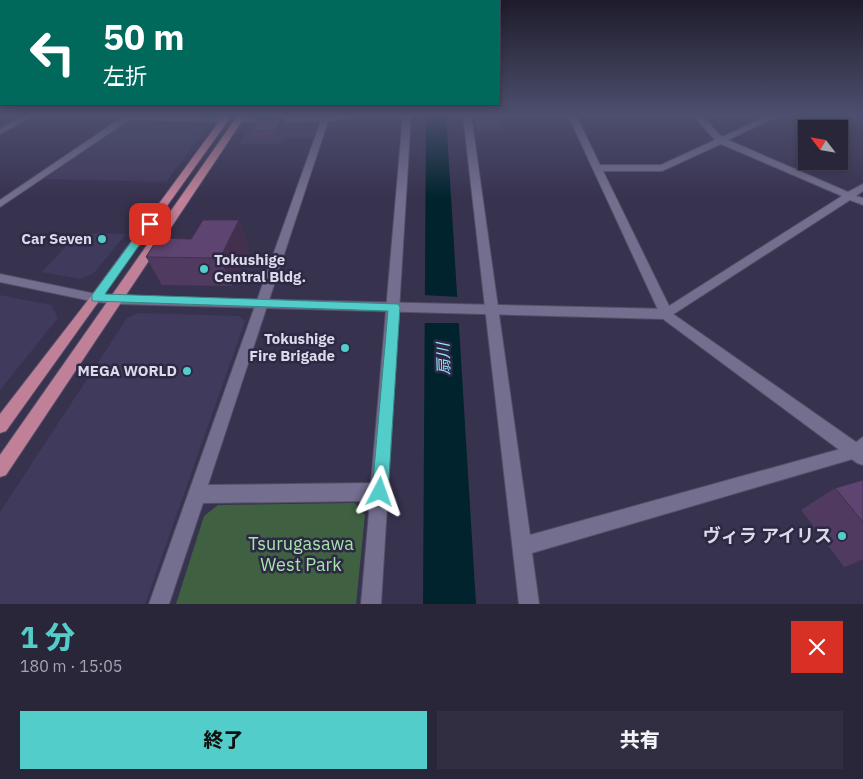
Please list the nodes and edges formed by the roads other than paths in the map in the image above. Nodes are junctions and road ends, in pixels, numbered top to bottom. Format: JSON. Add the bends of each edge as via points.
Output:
{"nodes":[{"id":1,"x":90,"y":143,"type":"edge"},
{"id":2,"x":208,"y":143,"type":"edge"},
{"id":3,"x":223,"y":143,"type":"edge"},
{"id":4,"x":317,"y":143,"type":"edge"},
{"id":5,"x":405,"y":143,"type":"edge"},
{"id":6,"x":471,"y":143,"type":"edge"},
{"id":7,"x":585,"y":143,"type":"edge"},
{"id":8,"x":713,"y":143,"type":"edge"},
{"id":9,"x":727,"y":143,"type":"edge"},
{"id":10,"x":597,"y":168,"type":"junction"},
{"id":11,"x":863,"y":187,"type":"edge"},
{"id":12,"x":849,"y":196,"type":"junction"},
{"id":13,"x":863,"y":202,"type":"edge"},
{"id":14,"x":0,"y":204,"type":"edge"},
{"id":15,"x":0,"y":278,"type":"edge"},
{"id":16,"x":96,"y":298,"type":"junction"},
{"id":17,"x":118,"y":300,"type":"junction"},
{"id":18,"x":261,"y":304,"type":"junction"},
{"id":19,"x":394,"y":307,"type":"junction"},
{"id":20,"x":492,"y":310,"type":"junction"},
{"id":21,"x":666,"y":314,"type":"junction"},
{"id":22,"x":0,"y":426,"type":"edge"},
{"id":23,"x":861,"y":451,"type":"edge"},
{"id":24,"x":0,"y":469,"type":"edge"},
{"id":25,"x":380,"y":492,"type":"junction"},
{"id":26,"x":198,"y":494,"type":"junction"},
{"id":27,"x":521,"y":547,"type":"junction"},
{"id":28,"x":159,"y":604,"type":"edge"},
{"id":29,"x":371,"y":604,"type":"edge"},
{"id":30,"x":529,"y":604,"type":"edge"}],
"edges":[{"from":1,"to":14,"type":"street"},
{"from":2,"to":16,"type":"main road"},
{"from":3,"to":17,"type":"main road"},
{"from":4,"to":18,"type":"street"},
{"from":5,"to":19,"type":"street"},
{"from":6,"to":20,"type":"street"},
{"from":7,"to":10,"type":"street"},
{"from":8,"to":10,"type":"street","via":[[662,168]]},
{"from":9,"to":12,"type":"street"},
{"from":10,"to":21,"type":"street"},
{"from":11,"to":12,"type":"street"},
{"from":12,"to":13,"type":"street"},
{"from":12,"to":21,"type":"street"},
{"from":15,"to":16,"type":"street"},
{"from":16,"to":17,"type":"street"},
{"from":16,"to":22,"type":"main road"},
{"from":17,"to":18,"type":"street"},
{"from":17,"to":24,"type":"main road"},
{"from":18,"to":19,"type":"street"},
{"from":18,"to":26,"type":"street"},
{"from":19,"to":20,"type":"street"},
{"from":19,"to":25,"type":"street"},
{"from":20,"to":21,"type":"street"},
{"from":20,"to":27,"type":"street"},
{"from":21,"to":23,"type":"street"},
{"from":23,"to":27,"type":"street"},
{"from":25,"to":26,"type":"street"},
{"from":25,"to":29,"type":"street"},
{"from":26,"to":28,"type":"street"},
{"from":27,"to":30,"type":"street"}]}
